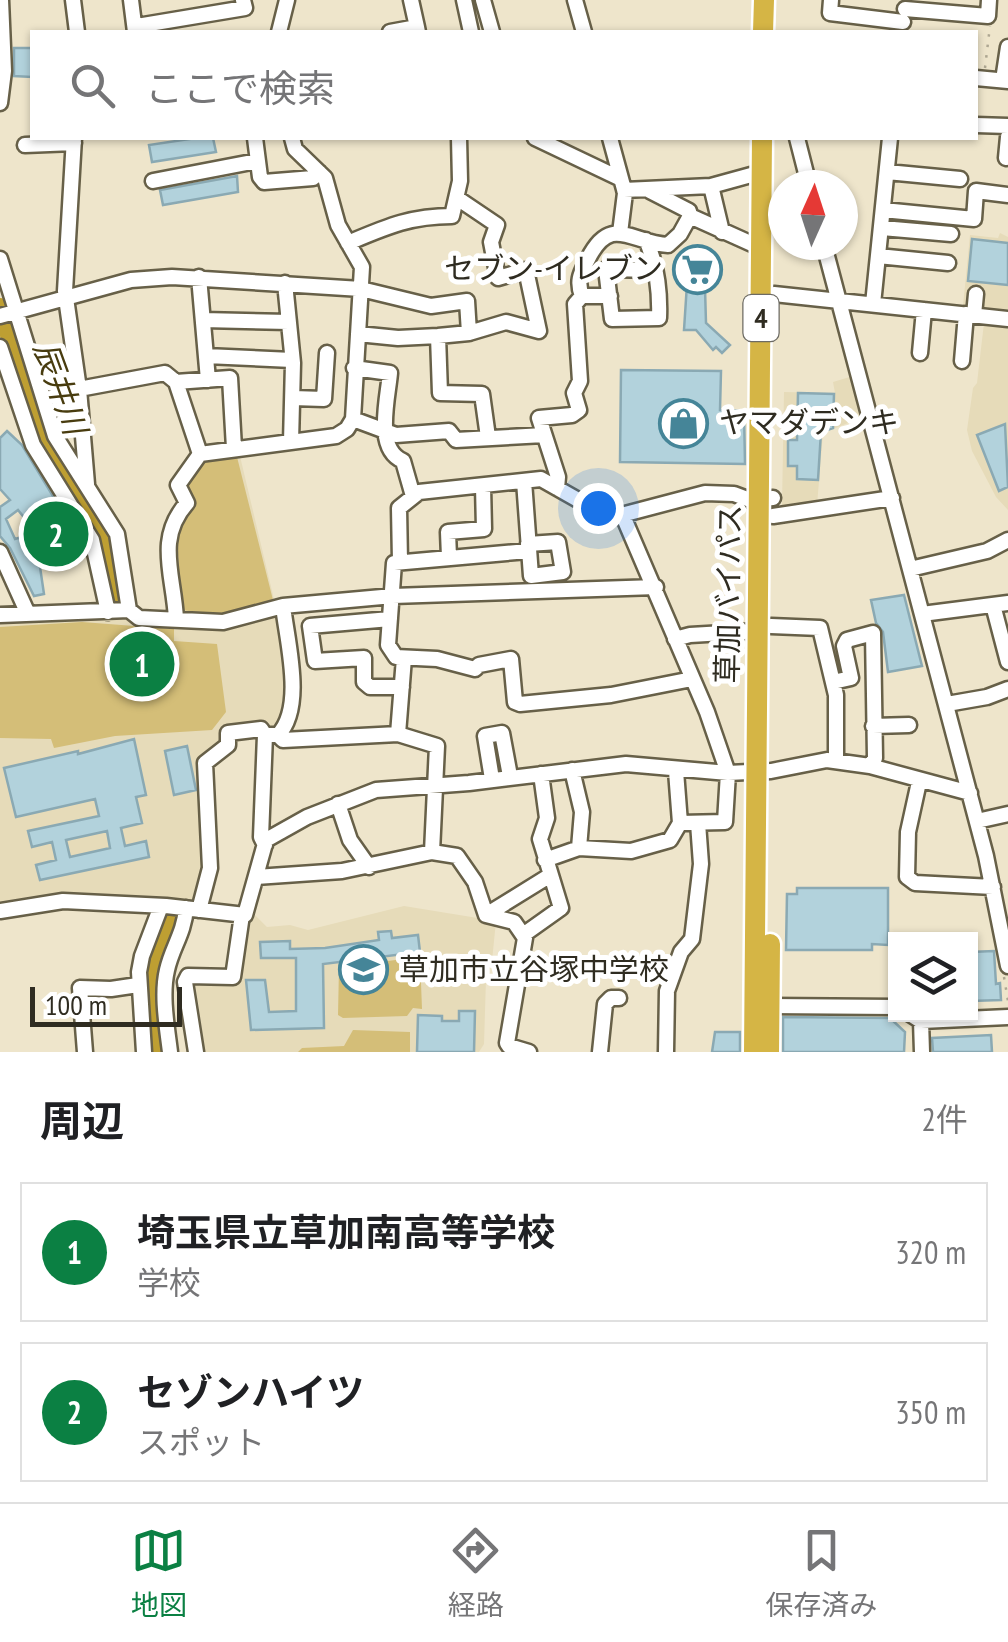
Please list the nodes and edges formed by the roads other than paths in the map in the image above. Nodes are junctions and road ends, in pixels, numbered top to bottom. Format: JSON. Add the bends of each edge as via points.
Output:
{"nodes":[{"id":1,"x":0,"y":0,"type":"edge"},
{"id":2,"x":73,"y":0,"type":"edge"},
{"id":3,"x":131,"y":0,"type":"edge"},
{"id":4,"x":243,"y":0,"type":"edge"},
{"id":5,"x":288,"y":0,"type":"edge"},
{"id":6,"x":410,"y":0,"type":"edge"},
{"id":7,"x":464,"y":0,"type":"edge"},
{"id":8,"x":484,"y":0,"type":"edge"},
{"id":9,"x":575,"y":0,"type":"edge"},
{"id":10,"x":764,"y":0,"type":"edge"},
{"id":11,"x":777,"y":0,"type":"edge"},
{"id":12,"x":831,"y":0,"type":"edge"},
{"id":13,"x":990,"y":0,"type":"edge"},
{"id":14,"x":902,"y":11,"type":"edge"},
{"id":15,"x":77,"y":30,"type":"edge"},
{"id":16,"x":136,"y":30,"type":"edge"},
{"id":17,"x":280,"y":30,"type":"edge"},
{"id":18,"x":417,"y":30,"type":"edge"},
{"id":19,"x":472,"y":30,"type":"edge"},
{"id":20,"x":492,"y":30,"type":"edge"},
{"id":21,"x":583,"y":30,"type":"edge"},
{"id":22,"x":763,"y":30,"type":"edge"},
{"id":23,"x":776,"y":30,"type":"edge"},
{"id":24,"x":1008,"y":48,"type":"edge"},
{"id":25,"x":980,"y":78,"type":"edge"},
{"id":26,"x":1006,"y":81,"type":"edge"},
{"id":27,"x":0,"y":103,"type":"edge"},
{"id":28,"x":978,"y":125,"type":"edge"},
{"id":29,"x":1008,"y":126,"type":"edge"},
{"id":30,"x":1008,"y":137,"type":"edge"},
{"id":31,"x":74,"y":140,"type":"edge"},
{"id":32,"x":255,"y":140,"type":"edge"},
{"id":33,"x":293,"y":140,"type":"edge"},
{"id":34,"x":459,"y":140,"type":"edge"},
{"id":35,"x":539,"y":140,"type":"edge"},
{"id":36,"x":611,"y":140,"type":"edge"},
{"id":37,"x":762,"y":140,"type":"edge"},
{"id":38,"x":775,"y":140,"type":"edge"},
{"id":39,"x":799,"y":140,"type":"edge"},
{"id":40,"x":890,"y":140,"type":"edge"},
{"id":41,"x":25,"y":145,"type":"dead end"},
{"id":42,"x":1006,"y":158,"type":"edge"},
{"id":43,"x":258,"y":161,"type":"junction"},
{"id":44,"x":806,"y":170,"type":"edge"},
{"id":45,"x":320,"y":172,"type":"junction"},
{"id":46,"x":762,"y":172,"type":"junction"},
{"id":47,"x":887,"y":172,"type":"junction"},
{"id":48,"x":154,"y":180,"type":"dead end"},
{"id":49,"x":960,"y":180,"type":"dead end"},
{"id":50,"x":623,"y":185,"type":"junction"},
{"id":51,"x":712,"y":186,"type":"junction"},
{"id":52,"x":646,"y":189,"type":"junction"},
{"id":53,"x":1008,"y":194,"type":"edge"},
{"id":54,"x":458,"y":198,"type":"junction"},
{"id":55,"x":883,"y":210,"type":"junction"},
{"id":56,"x":690,"y":216,"type":"junction"},
{"id":57,"x":882,"y":228,"type":"junction"},
{"id":58,"x":722,"y":232,"type":"junction"},
{"id":59,"x":620,"y":233,"type":"junction"},
{"id":60,"x":950,"y":234,"type":"dead end"},
{"id":61,"x":646,"y":240,"type":"junction"},
{"id":62,"x":348,"y":243,"type":"junction"},
{"id":63,"x":761,"y":248,"type":"junction"},
{"id":64,"x":878,"y":256,"type":"junction"},
{"id":65,"x":0,"y":259,"type":"edge"},
{"id":66,"x":828,"y":260,"type":"edge"},
{"id":67,"x":948,"y":263,"type":"dead end"},
{"id":68,"x":655,"y":270,"type":"junction"},
{"id":69,"x":199,"y":277,"type":"junction"},
{"id":70,"x":285,"y":283,"type":"junction"},
{"id":71,"x":360,"y":289,"type":"junction"},
{"id":72,"x":774,"y":294,"type":"junction"},
{"id":73,"x":976,"y":294,"type":"dead end"},
{"id":74,"x":582,"y":296,"type":"junction"},
{"id":75,"x":610,"y":296,"type":"junction"},
{"id":76,"x":67,"y":297,"type":"junction"},
{"id":77,"x":838,"y":301,"type":"junction"},
{"id":78,"x":873,"y":304,"type":"junction"},
{"id":79,"x":924,"y":310,"type":"junction"},
{"id":80,"x":9,"y":313,"type":"edge"},
{"id":81,"x":970,"y":315,"type":"junction"},
{"id":82,"x":1008,"y":319,"type":"edge"},
{"id":83,"x":202,"y":320,"type":"junction"},
{"id":84,"x":289,"y":322,"type":"junction"},
{"id":85,"x":468,"y":333,"type":"junction"},
{"id":86,"x":358,"y":334,"type":"junction"},
{"id":87,"x":438,"y":336,"type":"junction"},
{"id":88,"x":0,"y":346,"type":"edge"},
{"id":89,"x":327,"y":353,"type":"dead end"},
{"id":90,"x":920,"y":353,"type":"dead end"},
{"id":91,"x":206,"y":356,"type":"junction"},
{"id":92,"x":292,"y":360,"type":"junction"},
{"id":93,"x":962,"y":361,"type":"dead end"},
{"id":94,"x":354,"y":368,"type":"junction"},
{"id":95,"x":208,"y":380,"type":"junction"},
{"id":96,"x":176,"y":382,"type":"junction"},
{"id":97,"x":79,"y":390,"type":"junction"},
{"id":98,"x":293,"y":398,"type":"junction"},
{"id":99,"x":352,"y":419,"type":"junction"},
{"id":100,"x":385,"y":431,"type":"junction"},
{"id":101,"x":544,"y":435,"type":"junction"},
{"id":102,"x":488,"y":438,"type":"junction"},
{"id":103,"x":292,"y":442,"type":"junction"},
{"id":104,"x":234,"y":448,"type":"junction"},
{"id":105,"x":200,"y":454,"type":"junction"},
{"id":106,"x":524,"y":481,"type":"junction"},
{"id":107,"x":87,"y":484,"type":"junction"},
{"id":108,"x":483,"y":486,"type":"junction"},
{"id":109,"x":557,"y":488,"type":"junction"},
{"id":110,"x":413,"y":496,"type":"junction"},
{"id":111,"x":892,"y":498,"type":"junction"},
{"id":112,"x":769,"y":504,"type":"junction"},
{"id":113,"x":623,"y":516,"type":"junction"},
{"id":114,"x":1008,"y":540,"type":"edge"},
{"id":115,"x":0,"y":552,"type":"edge"},
{"id":116,"x":449,"y":557,"type":"junction"},
{"id":117,"x":400,"y":561,"type":"junction"},
{"id":118,"x":910,"y":569,"type":"junction"},
{"id":119,"x":656,"y":587,"type":"junction"},
{"id":120,"x":392,"y":596,"type":"junction"},
{"id":121,"x":1001,"y":604,"type":"edge"},
{"id":122,"x":283,"y":606,"type":"junction"},
{"id":123,"x":128,"y":610,"type":"junction"},
{"id":124,"x":108,"y":612,"type":"junction"},
{"id":125,"x":0,"y":614,"type":"edge"},
{"id":126,"x":28,"y":614,"type":"junction"},
{"id":127,"x":922,"y":614,"type":"junction"},
{"id":128,"x":176,"y":619,"type":"junction"},
{"id":129,"x":390,"y":619,"type":"junction"},
{"id":130,"x":765,"y":628,"type":"junction"},
{"id":131,"x":675,"y":639,"type":"junction"},
{"id":132,"x":404,"y":658,"type":"junction"},
{"id":133,"x":1008,"y":662,"type":"edge"},
{"id":134,"x":692,"y":679,"type":"junction"},
{"id":135,"x":833,"y":682,"type":"junction"},
{"id":136,"x":402,"y":687,"type":"junction"},
{"id":137,"x":1008,"y":689,"type":"edge"},
{"id":138,"x":947,"y":704,"type":"junction"},
{"id":139,"x":909,"y":725,"type":"dead end"},
{"id":140,"x":873,"y":726,"type":"junction"},
{"id":141,"x":398,"y":734,"type":"junction"},
{"id":142,"x":271,"y":735,"type":"junction"},
{"id":143,"x":836,"y":761,"type":"junction"},
{"id":144,"x":870,"y":766,"type":"junction"},
{"id":145,"x":572,"y":770,"type":"junction"},
{"id":146,"x":676,"y":771,"type":"junction"},
{"id":147,"x":764,"y":772,"type":"junction"},
{"id":148,"x":541,"y":774,"type":"junction"},
{"id":149,"x":728,"y":774,"type":"junction"},
{"id":150,"x":510,"y":776,"type":"junction"},
{"id":151,"x":492,"y":779,"type":"junction"},
{"id":152,"x":919,"y":782,"type":"junction"},
{"id":153,"x":437,"y":786,"type":"junction"},
{"id":154,"x":970,"y":793,"type":"junction"},
{"id":155,"x":338,"y":804,"type":"junction"},
{"id":156,"x":1008,"y":814,"type":"edge"},
{"id":157,"x":977,"y":821,"type":"junction"},
{"id":158,"x":680,"y":823,"type":"junction"},
{"id":159,"x":698,"y":823,"type":"junction"},
{"id":160,"x":265,"y":845,"type":"junction"},
{"id":161,"x":579,"y":848,"type":"junction"},
{"id":162,"x":432,"y":852,"type":"junction"},
{"id":163,"x":544,"y":860,"type":"junction"},
{"id":164,"x":369,"y":867,"type":"junction"},
{"id":165,"x":549,"y":876,"type":"junction"},
{"id":166,"x":256,"y":877,"type":"junction"},
{"id":167,"x":993,"y":887,"type":"junction"},
{"id":168,"x":161,"y":906,"type":"junction"},
{"id":169,"x":193,"y":909,"type":"junction"},
{"id":170,"x":0,"y":911,"type":"edge"},
{"id":171,"x":242,"y":914,"type":"junction"},
{"id":172,"x":486,"y":915,"type":"junction"},
{"id":173,"x":523,"y":935,"type":"junction"},
{"id":174,"x":1008,"y":966,"type":"edge"},
{"id":175,"x":138,"y":984,"type":"junction"},
{"id":176,"x":619,"y":998,"type":"dead end"},
{"id":177,"x":770,"y":1006,"type":"junction"},
{"id":178,"x":888,"y":1007,"type":"edge"},
{"id":179,"x":978,"y":1017,"type":"edge"},
{"id":180,"x":1008,"y":1017,"type":"edge"},
{"id":181,"x":917,"y":1022,"type":"edge"},
{"id":182,"x":85,"y":1052,"type":"edge"},
{"id":183,"x":144,"y":1052,"type":"edge"},
{"id":184,"x":170,"y":1052,"type":"edge"},
{"id":185,"x":196,"y":1052,"type":"edge"},
{"id":186,"x":529,"y":1052,"type":"edge"},
{"id":187,"x":601,"y":1052,"type":"edge"},
{"id":188,"x":666,"y":1052,"type":"edge"},
{"id":189,"x":754,"y":1052,"type":"edge"},
{"id":190,"x":769,"y":1052,"type":"edge"},
{"id":191,"x":922,"y":1052,"type":"edge"}],
"edges":[{"from":1,"to":27,"type":"street"},
{"from":2,"to":15,"type":"street"},
{"from":3,"to":16,"type":"street"},
{"from":4,"to":16,"type":"street","via":[[245,8]]},
{"from":5,"to":17,"type":"street"},
{"from":6,"to":18,"type":"street"},
{"from":7,"to":19,"type":"street"},
{"from":8,"to":20,"type":"street"},
{"from":9,"to":21,"type":"street"},
{"from":10,"to":22,"type":"highway"},
{"from":11,"to":23,"type":"highway"},
{"from":12,"to":14,"type":"street","via":[[830,13]]},
{"from":13,"to":14,"type":"street","via":[[988,16]]},
{"from":24,"to":26,"type":"street"},
{"from":25,"to":26,"type":"street"},
{"from":28,"to":29,"type":"street"},
{"from":30,"to":42,"type":"street"},
{"from":31,"to":41,"type":"street"},
{"from":31,"to":76,"type":"street"},
{"from":32,"to":43,"type":"street"},
{"from":33,"to":45,"type":"street"},
{"from":34,"to":54,"type":"street"},
{"from":35,"to":50,"type":"street"},
{"from":36,"to":50,"type":"street"},
{"from":37,"to":46,"type":"highway","name":"草加バイパス","number":"4"},
{"from":38,"to":72,"type":"highway","name":"草加バイパス","number":"4"},
{"from":39,"to":44,"type":"street"},
{"from":40,"to":47,"type":"street"},
{"from":43,"to":45,"type":"street","via":[[264,182]]},
{"from":43,"to":48,"type":"street"},
{"from":45,"to":62,"type":"street"},
{"from":46,"to":51,"type":"street"},
{"from":46,"to":63,"type":"highway","name":"草加バイパス","number":"4"},
{"from":47,"to":49,"type":"street"},
{"from":47,"to":55,"type":"street"},
{"from":50,"to":52,"type":"street"},
{"from":50,"to":59,"type":"street"},
{"from":51,"to":52,"type":"street"},
{"from":51,"to":58,"type":"street"},
{"from":52,"to":56,"type":"street"},
{"from":53,"to":55,"type":"street","via":[[976,191],[974,220]]},
{"from":54,"to":62,"type":"street","via":[[452,216],[396,222]]},
{"from":54,"to":85,"type":"street","via":[[498,225],[492,242],[498,278],[526,270],[539,332],[506,322]]},
{"from":55,"to":57,"type":"street"},
{"from":56,"to":58,"type":"street"},
{"from":56,"to":61,"type":"street","via":[[668,244]]},
{"from":57,"to":60,"type":"street"},
{"from":57,"to":64,"type":"street"},
{"from":58,"to":63,"type":"street"},
{"from":59,"to":61,"type":"street"},
{"from":59,"to":74,"type":"street","via":[[602,236],[594,246],[578,276]]},
{"from":61,"to":68,"type":"street"},
{"from":62,"to":71,"type":"street","via":[[362,267]]},
{"from":63,"to":112,"type":"highway","name":"草加バイパス","number":"4"},
{"from":64,"to":67,"type":"street"},
{"from":64,"to":78,"type":"street"},
{"from":65,"to":80,"type":"street"},
{"from":66,"to":77,"type":"street"},
{"from":68,"to":75,"type":"street","via":[[606,269]]},
{"from":68,"to":75,"type":"street","via":[[659,318],[612,319]]},
{"from":69,"to":70,"type":"street"},
{"from":69,"to":76,"type":"street","via":[[131,280]]},
{"from":69,"to":83,"type":"street"},
{"from":70,"to":71,"type":"street"},
{"from":70,"to":84,"type":"street"},
{"from":71,"to":85,"type":"street","via":[[431,306],[467,300]]},
{"from":71,"to":86,"type":"street"},
{"from":72,"to":77,"type":"street"},
{"from":72,"to":112,"type":"highway","name":"草加バイパス","number":"4"},
{"from":73,"to":81,"type":"street"},
{"from":74,"to":75,"type":"street"},
{"from":74,"to":101,"type":"street","via":[[576,304],[578,410],[539,418]]},
{"from":76,"to":80,"type":"street"},
{"from":76,"to":97,"type":"street"},
{"from":77,"to":78,"type":"street"},
{"from":77,"to":111,"type":"street"},
{"from":78,"to":79,"type":"street"},
{"from":79,"to":81,"type":"street"},
{"from":79,"to":90,"type":"street"},
{"from":80,"to":107,"type":"street","via":[[55,436]]},
{"from":81,"to":82,"type":"street"},
{"from":81,"to":93,"type":"street"},
{"from":83,"to":84,"type":"street"},
{"from":83,"to":91,"type":"street"},
{"from":84,"to":92,"type":"street"},
{"from":85,"to":87,"type":"street"},
{"from":86,"to":87,"type":"street"},
{"from":86,"to":94,"type":"street"},
{"from":87,"to":102,"type":"street","via":[[440,393],[482,394]]},
{"from":88,"to":124,"type":"street","via":[[33,445],[92,540]]},
{"from":89,"to":98,"type":"street","via":[[324,398]]},
{"from":91,"to":92,"type":"street"},
{"from":91,"to":95,"type":"street"},
{"from":92,"to":98,"type":"street"},
{"from":94,"to":99,"type":"street"},
{"from":94,"to":100,"type":"street","via":[[390,373]]},
{"from":95,"to":96,"type":"street"},
{"from":95,"to":104,"type":"street","via":[[230,378]]},
{"from":96,"to":97,"type":"street","via":[[164,373]]},
{"from":96,"to":105,"type":"street"},
{"from":97,"to":107,"type":"street"},
{"from":98,"to":103,"type":"street"},
{"from":99,"to":100,"type":"street"},
{"from":99,"to":103,"type":"street","via":[[336,436]]},
{"from":100,"to":102,"type":"street"},
{"from":100,"to":110,"type":"street"},
{"from":101,"to":102,"type":"street"},
{"from":101,"to":109,"type":"street"},
{"from":103,"to":104,"type":"street"},
{"from":104,"to":105,"type":"street"},
{"from":105,"to":128,"type":"street","via":[[178,486],[187,502],[167,542]]},
{"from":106,"to":108,"type":"street"},
{"from":106,"to":109,"type":"street","via":[[541,479]]},
{"from":106,"to":116,"type":"street","via":[[528,548]]},
{"from":107,"to":123,"type":"street","via":[[117,534]]},
{"from":108,"to":110,"type":"street"},
{"from":108,"to":116,"type":"street","via":[[484,529],[448,532]]},
{"from":109,"to":113,"type":"street","via":[[610,518]]},
{"from":110,"to":117,"type":"street","via":[[399,508]]},
{"from":111,"to":112,"type":"street"},
{"from":111,"to":118,"type":"street"},
{"from":112,"to":113,"type":"street","via":[[705,493]]},
{"from":112,"to":130,"type":"highway","name":"草加バイパス","number":"4"},
{"from":113,"to":119,"type":"street"},
{"from":114,"to":118,"type":"street"},
{"from":115,"to":126,"type":"street"},
{"from":116,"to":117,"type":"street"},
{"from":117,"to":120,"type":"street","via":[[394,563]]},
{"from":118,"to":127,"type":"street"},
{"from":119,"to":120,"type":"street"},
{"from":119,"to":131,"type":"street"},
{"from":120,"to":122,"type":"street"},
{"from":120,"to":129,"type":"street"},
{"from":121,"to":127,"type":"street"},
{"from":121,"to":133,"type":"street"},
{"from":122,"to":128,"type":"street","via":[[222,622]]},
{"from":122,"to":142,"type":"street","via":[[293,702],[288,724]]},
{"from":123,"to":124,"type":"street"},
{"from":123,"to":128,"type":"street","via":[[138,618]]},
{"from":124,"to":126,"type":"street"},
{"from":125,"to":126,"type":"street"},
{"from":127,"to":138,"type":"street"},
{"from":129,"to":132,"type":"street","via":[[388,646]]},
{"from":129,"to":136,"type":"street","via":[[310,626],[315,661],[364,658],[370,687]]},
{"from":130,"to":131,"type":"street"},
{"from":130,"to":135,"type":"street","via":[[820,628]]},
{"from":130,"to":147,"type":"highway","name":"草加バイパス","number":"4"},
{"from":131,"to":134,"type":"street"},
{"from":132,"to":134,"type":"street","via":[[475,669],[511,659],[520,704]]},
{"from":132,"to":136,"type":"street"},
{"from":134,"to":149,"type":"street"},
{"from":135,"to":140,"type":"street","via":[[852,678],[846,640],[873,633]]},
{"from":135,"to":143,"type":"street"},
{"from":136,"to":141,"type":"street"},
{"from":137,"to":138,"type":"street"},
{"from":138,"to":154,"type":"street"},
{"from":139,"to":140,"type":"street"},
{"from":140,"to":144,"type":"street"},
{"from":141,"to":142,"type":"street","via":[[283,740]]},
{"from":141,"to":153,"type":"street","via":[[437,746]]},
{"from":142,"to":160,"type":"street"},
{"from":142,"to":169,"type":"street","via":[[261,729],[228,733],[228,745],[205,763],[210,868]]},
{"from":143,"to":144,"type":"street"},
{"from":143,"to":147,"type":"street"},
{"from":144,"to":152,"type":"street"},
{"from":145,"to":146,"type":"street","via":[[626,764]]},
{"from":145,"to":148,"type":"street"},
{"from":145,"to":161,"type":"street","via":[[582,812]]},
{"from":146,"to":149,"type":"street"},
{"from":146,"to":158,"type":"street"},
{"from":147,"to":149,"type":"street"},
{"from":147,"to":177,"type":"highway","name":"草加バイパス","number":"4"},
{"from":147,"to":189,"type":"highway","name":"草加バイパス","number":"4"},
{"from":148,"to":150,"type":"street"},
{"from":148,"to":163,"type":"street"},
{"from":149,"to":159,"type":"street","via":[[725,822]]},
{"from":150,"to":151,"type":"street"},
{"from":150,"to":151,"type":"street","via":[[502,732],[485,736]]},
{"from":151,"to":153,"type":"street"},
{"from":152,"to":154,"type":"street"},
{"from":152,"to":167,"type":"street","via":[[908,832],[908,876],[915,883]]},
{"from":153,"to":155,"type":"street","via":[[376,790]]},
{"from":153,"to":162,"type":"street"},
{"from":154,"to":157,"type":"street"},
{"from":155,"to":160,"type":"street"},
{"from":155,"to":164,"type":"street","via":[[350,840]]},
{"from":156,"to":157,"type":"street"},
{"from":157,"to":167,"type":"street"},
{"from":158,"to":159,"type":"street"},
{"from":158,"to":161,"type":"street","via":[[670,840],[631,851]]},
{"from":159,"to":188,"type":"street","via":[[701,864],[692,940],[667,991]]},
{"from":160,"to":166,"type":"street"},
{"from":161,"to":163,"type":"street"},
{"from":162,"to":164,"type":"street"},
{"from":162,"to":172,"type":"street","via":[[457,856]]},
{"from":163,"to":165,"type":"street"},
{"from":164,"to":166,"type":"street"},
{"from":165,"to":172,"type":"street"},
{"from":165,"to":173,"type":"street","via":[[561,908]]},
{"from":166,"to":171,"type":"street"},
{"from":167,"to":174,"type":"street"},
{"from":168,"to":169,"type":"street"},
{"from":168,"to":170,"type":"street","via":[[64,900]]},
{"from":168,"to":175,"type":"street"},
{"from":169,"to":171,"type":"street"},
{"from":169,"to":184,"type":"street","via":[[165,981]]},
{"from":171,"to":185,"type":"street","via":[[233,977],[188,976],[186,982]]},
{"from":172,"to":173,"type":"street","via":[[514,922]]},
{"from":173,"to":186,"type":"street","via":[[507,1043]]},
{"from":175,"to":182,"type":"street","via":[[80,988]]},
{"from":175,"to":183,"type":"street"},
{"from":176,"to":187,"type":"street","via":[[605,1004]]},
{"from":177,"to":178,"type":"street"},
{"from":177,"to":190,"type":"highway","name":"草加バイパス","number":"4"},
{"from":179,"to":180,"type":"street"},
{"from":181,"to":191,"type":"street"}]}
